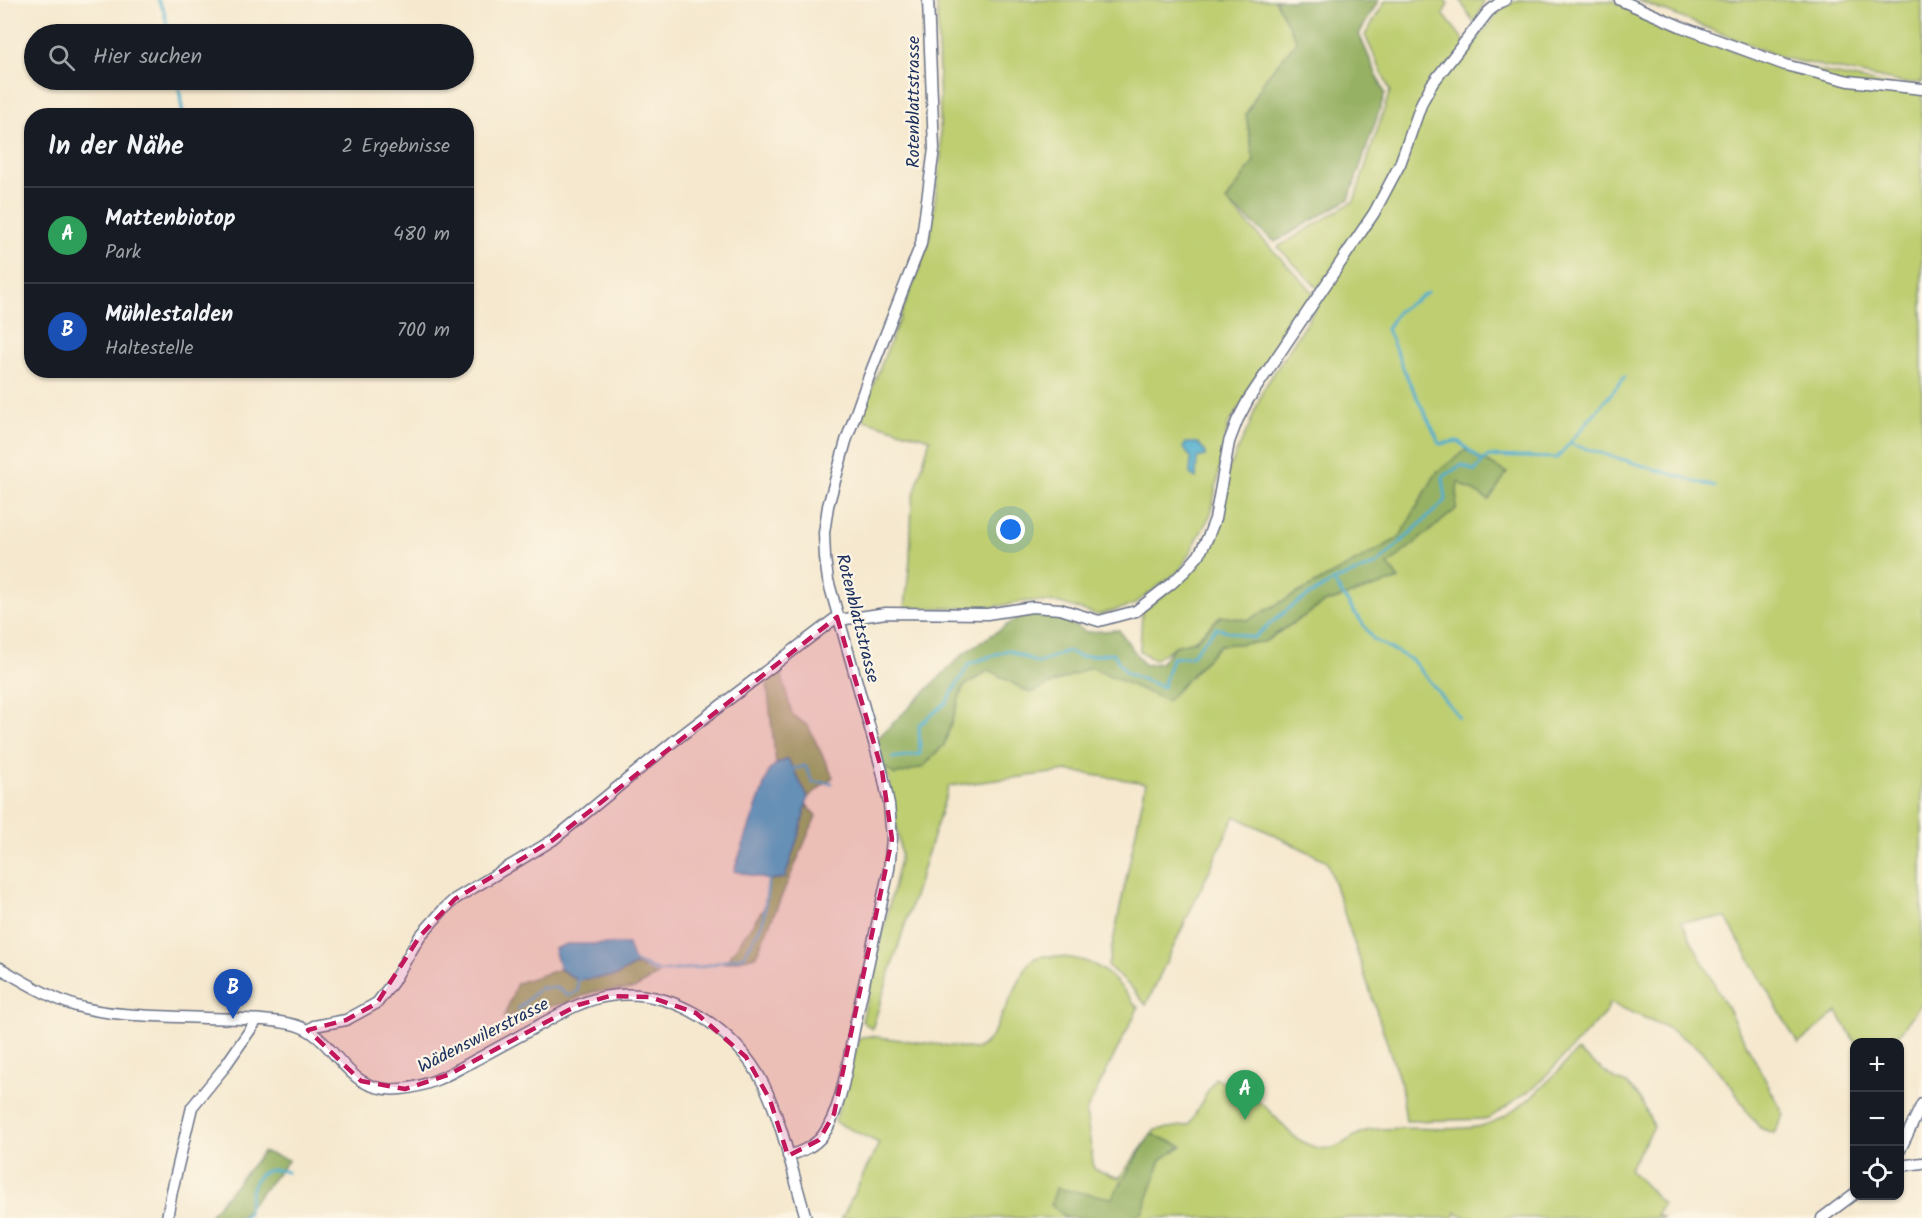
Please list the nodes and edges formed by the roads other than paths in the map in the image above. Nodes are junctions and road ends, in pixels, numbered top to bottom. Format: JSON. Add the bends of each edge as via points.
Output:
{"nodes":[{"id":1,"x":928,"y":0,"type":"edge"},
{"id":2,"x":1505,"y":0,"type":"edge"},
{"id":3,"x":1620,"y":0,"type":"edge"},
{"id":4,"x":1922,"y":89,"type":"edge"},
{"id":5,"x":838,"y":618,"type":"junction"},
{"id":6,"x":0,"y":969,"type":"edge"},
{"id":7,"x":257,"y":1020,"type":"junction"},
{"id":8,"x":308,"y":1030,"type":"junction"},
{"id":9,"x":1922,"y":1104,"type":"edge"},
{"id":10,"x":1901,"y":1146,"type":"edge"},
{"id":11,"x":788,"y":1156,"type":"junction"},
{"id":12,"x":1922,"y":1163,"type":"edge"},
{"id":13,"x":1904,"y":1165,"type":"edge"},
{"id":14,"x":1850,"y":1197,"type":"edge"},
{"id":15,"x":167,"y":1218,"type":"edge"},
{"id":16,"x":806,"y":1218,"type":"edge"},
{"id":17,"x":1822,"y":1218,"type":"edge"}],
"edges":[{"from":1,"to":5,"type":"street","name":"Rotenblattstrasse","via":[[934,149],[921,244],[864,390],[828,506],[825,558]]},
{"from":2,"to":5,"type":"street","via":[[1488,12],[1432,84],[1400,164],[1374,213],[1242,411],[1229,442],[1208,537],[1198,555],[1172,583],[1136,611],[1099,621],[1060,609],[1032,607],[987,614],[886,613]]},
{"from":3,"to":4,"type":"street","via":[[1785,65],[1849,81]]},
{"from":5,"to":8,"type":"street","via":[[674,741],[553,840],[455,899],[428,926],[377,1003],[346,1020]]},
{"from":5,"to":11,"type":"street","name":"Rotenblattstrasse","via":[[882,771],[892,839],[889,869],[834,1114],[819,1140]]},
{"from":6,"to":7,"type":"street","name":"Wädenswilerstrasse","via":[[76,1006]]},
{"from":7,"to":8,"type":"street","name":"Wädenswilerstrasse"},
{"from":7,"to":15,"type":"street","via":[[192,1107]]},
{"from":8,"to":11,"type":"street","name":"Wädenswilerstrasse","via":[[361,1082],[397,1090],[447,1075],[563,1012],[593,1000],[633,994],[668,1002],[711,1023],[746,1057],[770,1100]]},
{"from":9,"to":10,"type":"street"},
{"from":11,"to":16,"type":"street","name":"Wädenswilerstrasse"},
{"from":12,"to":13,"type":"street"},
{"from":14,"to":17,"type":"street"}]}
